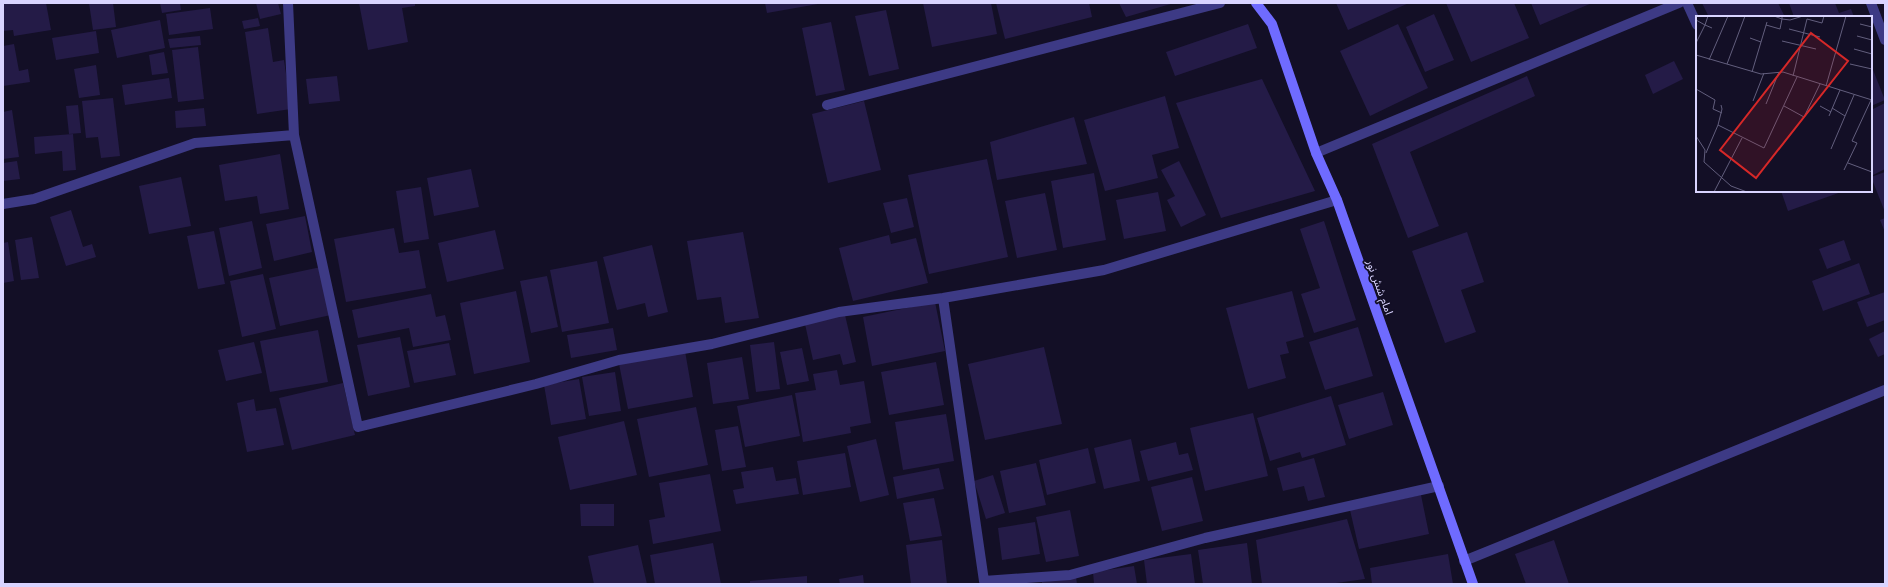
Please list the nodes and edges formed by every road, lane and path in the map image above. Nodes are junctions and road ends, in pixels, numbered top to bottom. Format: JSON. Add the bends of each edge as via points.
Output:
{"nodes":[{"id":1,"x":288,"y":3,"type":"edge"},
{"id":2,"x":1220,"y":3,"type":"edge"},
{"id":3,"x":1256,"y":3,"type":"edge"},
{"id":4,"x":1679,"y":3,"type":"edge"},
{"id":5,"x":1687,"y":3,"type":"edge"},
{"id":6,"x":1871,"y":3,"type":"edge"},
{"id":7,"x":1696,"y":24,"type":"edge"},
{"id":8,"x":1885,"y":40,"type":"edge"},
{"id":9,"x":827,"y":105,"type":"dead end"},
{"id":10,"x":294,"y":135,"type":"junction"},
{"id":11,"x":1316,"y":153,"type":"junction"},
{"id":12,"x":1337,"y":200,"type":"junction"},
{"id":13,"x":3,"y":204,"type":"edge"},
{"id":14,"x":943,"y":298,"type":"junction"},
{"id":15,"x":1885,"y":390,"type":"edge"},
{"id":16,"x":1439,"y":486,"type":"junction"},
{"id":17,"x":1464,"y":561,"type":"junction"},
{"id":18,"x":1473,"y":584,"type":"edge"}],
"edges":[{"from":1,"to":10,"type":"street"},
{"from":2,"to":9,"type":"street"},
{"from":3,"to":11,"type":"street","name":"امام شش نور","via":[[1272,24]]},
{"from":4,"to":11,"type":"street"},
{"from":5,"to":7,"type":"street"},
{"from":6,"to":8,"type":"street"},
{"from":10,"to":13,"type":"street","via":[[195,143],[34,199]]},
{"from":10,"to":14,"type":"street","via":[[358,427],[536,384],[619,360],[712,344],[839,312]]},
{"from":11,"to":12,"type":"street","name":"امام شش نور"},
{"from":12,"to":14,"type":"street","via":[[1104,270]]},
{"from":12,"to":16,"type":"street","name":"امام شش نور"},
{"from":14,"to":16,"type":"street","via":[[984,582],[1070,576],[1205,538]]},
{"from":15,"to":17,"type":"street"},
{"from":16,"to":17,"type":"street","name":"امام شش نور"},
{"from":17,"to":18,"type":"street","name":"امام شش نور"}]}
